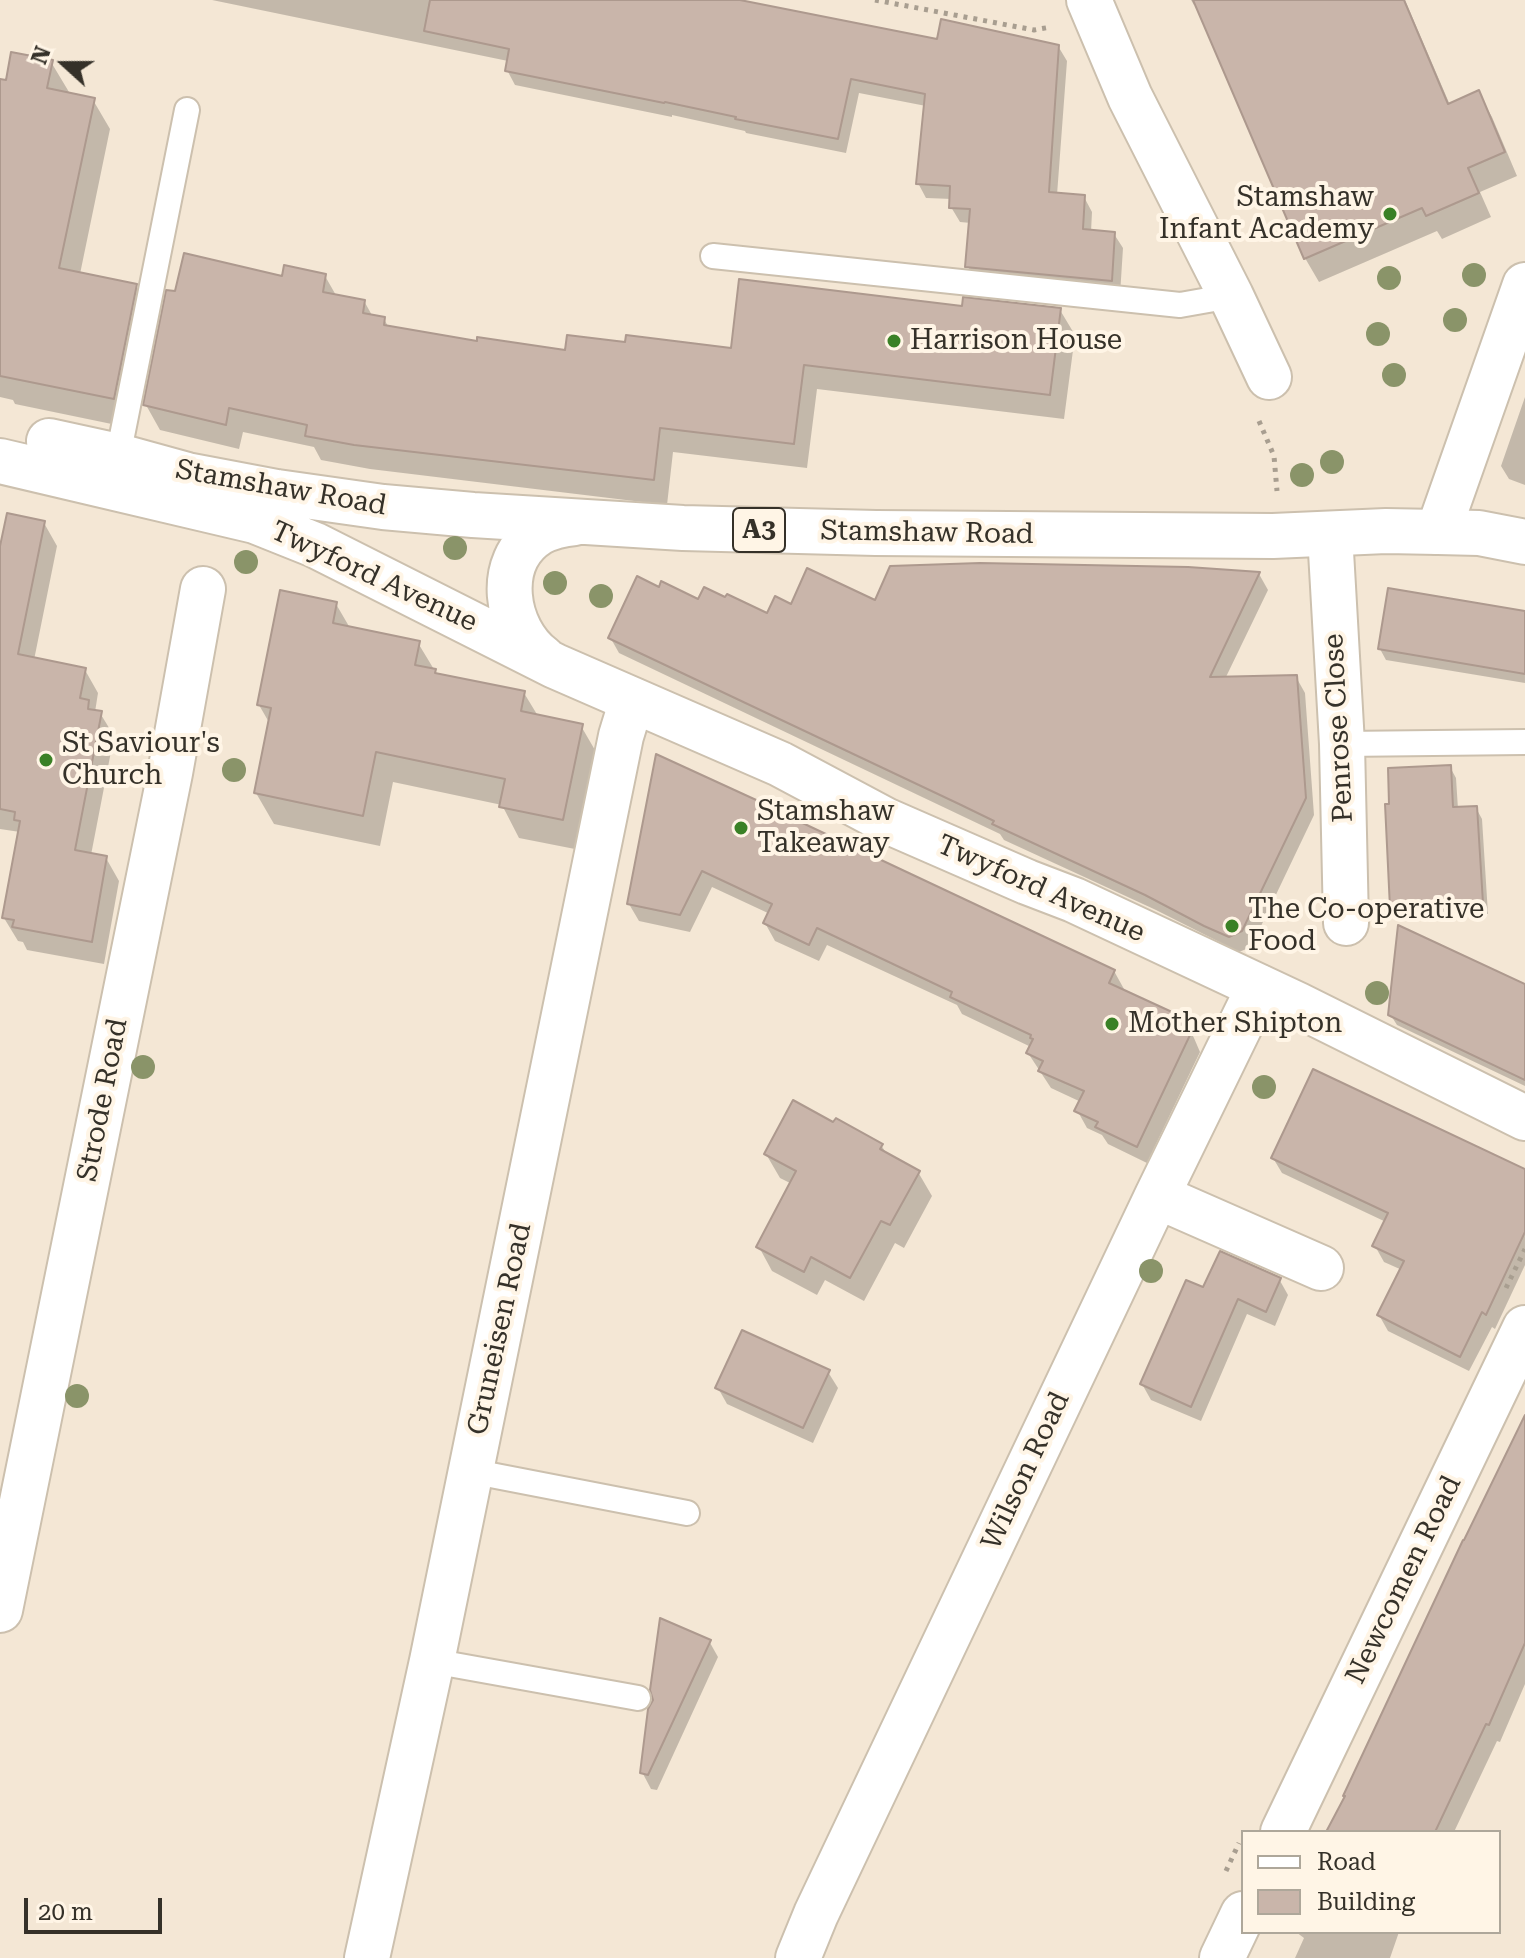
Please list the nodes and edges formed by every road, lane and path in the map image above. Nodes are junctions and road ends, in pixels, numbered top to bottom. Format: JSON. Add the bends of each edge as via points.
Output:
{"nodes":[{"id":1,"x":875,"y":0,"type":"edge"},
{"id":2,"x":1075,"y":14,"type":"edge"},
{"id":3,"x":187,"y":110,"type":"dead end"},
{"id":4,"x":713,"y":256,"type":"dead end"},
{"id":5,"x":1525,"y":285,"type":"edge"},
{"id":6,"x":1231,"y":296,"type":"junction"},
{"id":7,"x":1269,"y":377,"type":"dead end"},
{"id":8,"x":0,"y":430,"type":"edge"},
{"id":9,"x":118,"y":456,"type":"junction"},
{"id":10,"x":0,"y":461,"type":"edge"},
{"id":11,"x":580,"y":522,"type":"junction"},
{"id":12,"x":1438,"y":532,"type":"junction"},
{"id":13,"x":1330,"y":534,"type":"junction"},
{"id":14,"x":1525,"y":542,"type":"edge"},
{"id":15,"x":203,"y":589,"type":"dead end"},
{"id":16,"x":555,"y":666,"type":"junction"},
{"id":17,"x":632,"y":700,"type":"junction"},
{"id":18,"x":1525,"y":742,"type":"edge"},
{"id":19,"x":1342,"y":744,"type":"junction"},
{"id":20,"x":1346,"y":923,"type":"dead end"},
{"id":21,"x":1259,"y":987,"type":"junction"},
{"id":22,"x":1525,"y":1118,"type":"edge"},
{"id":23,"x":1157,"y":1196,"type":"junction"},
{"id":24,"x":1321,"y":1268,"type":"dead end"},
{"id":25,"x":1525,"y":1328,"type":"edge"},
{"id":26,"x":1515,"y":1374,"type":"edge"},
{"id":27,"x":470,"y":1471,"type":"junction"},
{"id":28,"x":687,"y":1513,"type":"dead end"},
{"id":29,"x":0,"y":1610,"type":"edge"},
{"id":30,"x":432,"y":1661,"type":"junction"},
{"id":31,"x":638,"y":1698,"type":"dead end"},
{"id":32,"x":1284,"y":1830,"type":"edge"},
{"id":33,"x":1241,"y":1918,"type":"edge"},
{"id":34,"x":367,"y":1958,"type":"edge"},
{"id":35,"x":798,"y":1958,"type":"edge"},
{"id":36,"x":1222,"y":1958,"type":"edge"}],
"edges":[{"from":1,"to":2,"type":"path","via":[[1034,30]]},
{"from":2,"to":6,"type":"street","via":[[1130,97]]},
{"from":3,"to":9,"type":"lane"},
{"from":4,"to":6,"type":"lane","via":[[1180,305]]},
{"from":5,"to":12,"type":"street"},
{"from":6,"to":7,"type":"street"},
{"from":8,"to":9,"type":"street","name":"Stamshaw Road","number":"A3"},
{"from":9,"to":11,"type":"street","name":"Stamshaw Road","number":"A3","via":[[292,494],[413,510]]},
{"from":10,"to":16,"type":"street","name":"Twyford Avenue","number":"A3","via":[[255,521],[315,545]]},
{"from":11,"to":13,"type":"street","name":"Stamshaw Road","number":"A3","via":[[876,533]]},
{"from":11,"to":16,"type":"street","name":"Twyford Avenue","number":"A3","via":[[538,534],[518,555],[510,579],[518,627],[538,655]]},
{"from":12,"to":13,"type":"street","name":"Stamshaw Road","number":"A3"},
{"from":12,"to":14,"type":"street","name":"Stamshaw Road","number":"A3"},
{"from":13,"to":19,"type":"street","name":"Penrose Close"},
{"from":15,"to":29,"type":"street","name":"Strode Road"},
{"from":16,"to":17,"type":"street","name":"Twyford Avenue","number":"A3"},
{"from":17,"to":21,"type":"street","name":"Twyford Avenue","number":"A3"},
{"from":17,"to":27,"type":"street","name":"Gruneisen Road"},
{"from":18,"to":19,"type":"lane"},
{"from":19,"to":20,"type":"street","name":"Penrose Close"},
{"from":21,"to":22,"type":"street","name":"Twyford Avenue","number":"A3"},
{"from":21,"to":23,"type":"street","name":"Wilson Road"},
{"from":23,"to":24,"type":"street"},
{"from":23,"to":35,"type":"street","name":"Wilson Road"},
{"from":25,"to":26,"type":"street","name":"Newcomen Road"},
{"from":26,"to":32,"type":"street","name":"Newcomen Road"},
{"from":27,"to":28,"type":"lane"},
{"from":27,"to":30,"type":"street","name":"Gruneisen Road"},
{"from":30,"to":31,"type":"lane"},
{"from":30,"to":34,"type":"street","name":"Gruneisen Road"},
{"from":33,"to":36,"type":"street"}]}
